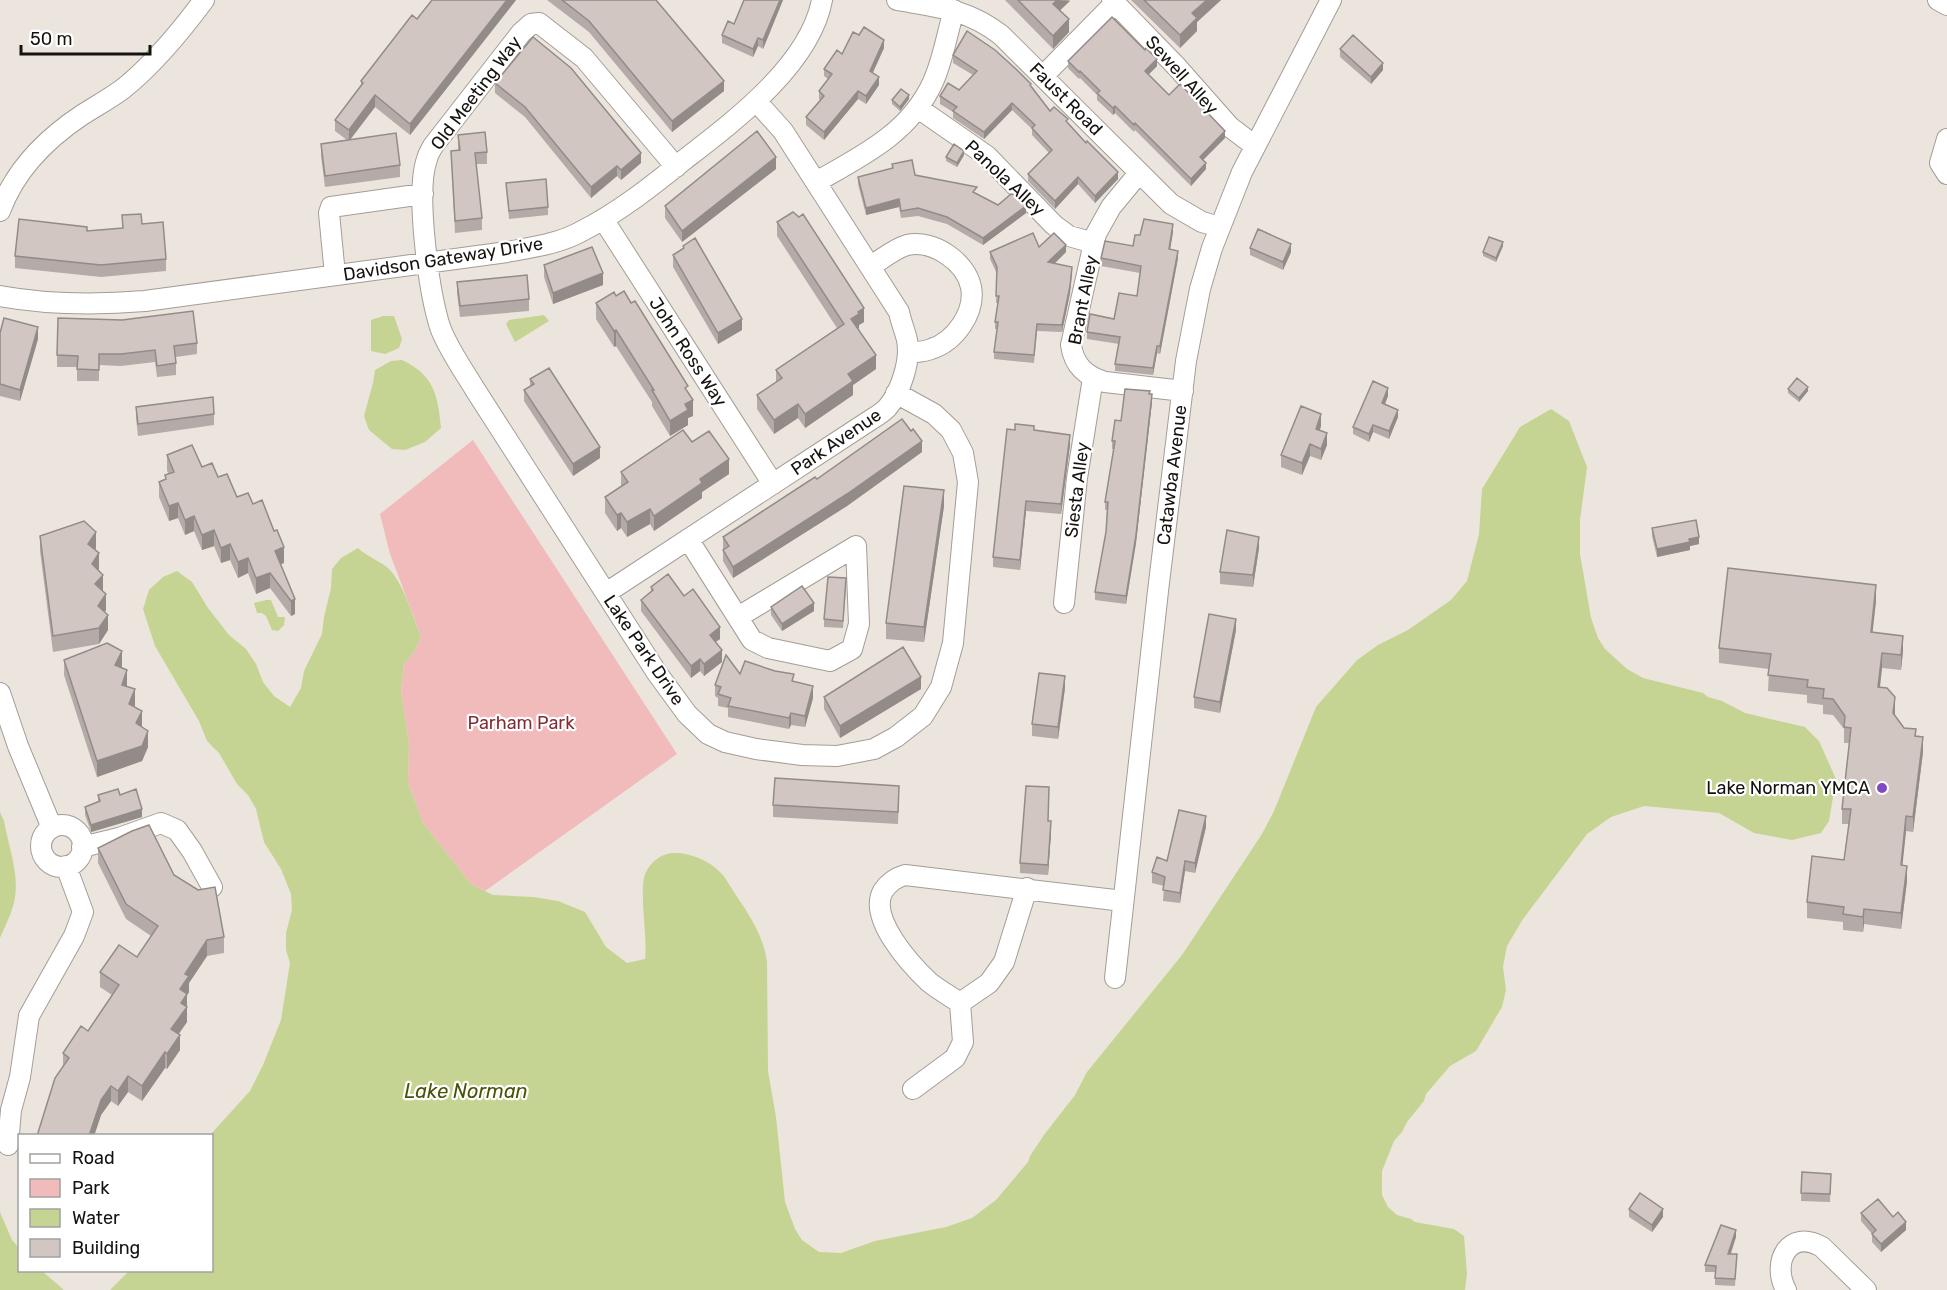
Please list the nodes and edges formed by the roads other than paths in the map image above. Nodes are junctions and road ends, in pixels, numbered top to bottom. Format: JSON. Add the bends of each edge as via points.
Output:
{"nodes":[{"id":1,"x":204,"y":0,"type":"edge"},
{"id":2,"x":822,"y":0,"type":"edge"},
{"id":3,"x":897,"y":0,"type":"edge"},
{"id":4,"x":1331,"y":0,"type":"edge"},
{"id":5,"x":1938,"y":0,"type":"edge"},
{"id":6,"x":1114,"y":1,"type":"edge"},
{"id":7,"x":1947,"y":5,"type":"edge"},
{"id":8,"x":954,"y":10,"type":"junction"},
{"id":9,"x":1043,"y":76,"type":"junction"},
{"id":10,"x":756,"y":101,"type":"junction"},
{"id":11,"x":918,"y":108,"type":"junction"},
{"id":12,"x":1947,"y":139,"type":"edge"},
{"id":13,"x":1255,"y":146,"type":"junction"},
{"id":14,"x":676,"y":167,"type":"junction"},
{"id":15,"x":1140,"y":173,"type":"junction"},
{"id":16,"x":1947,"y":174,"type":"edge"},
{"id":17,"x":816,"y":182,"type":"junction"},
{"id":18,"x":423,"y":194,"type":"junction"},
{"id":19,"x":0,"y":211,"type":"edge"},
{"id":20,"x":603,"y":219,"type":"junction"},
{"id":21,"x":1220,"y":227,"type":"junction"},
{"id":22,"x":1094,"y":243,"type":"junction"},
{"id":23,"x":428,"y":263,"type":"junction"},
{"id":24,"x":871,"y":266,"type":"junction"},
{"id":25,"x":335,"y":275,"type":"junction"},
{"id":26,"x":0,"y":296,"type":"edge"},
{"id":27,"x":908,"y":353,"type":"junction"},
{"id":28,"x":1093,"y":378,"type":"junction"},
{"id":29,"x":1183,"y":391,"type":"junction"},
{"id":30,"x":896,"y":393,"type":"junction"},
{"id":31,"x":773,"y":484,"type":"junction"},
{"id":32,"x":688,"y":539,"type":"junction"},
{"id":33,"x":606,"y":593,"type":"junction"},
{"id":34,"x":1064,"y":603,"type":"dead end"},
{"id":35,"x":738,"y":617,"type":"junction"},
{"id":36,"x":0,"y":693,"type":"edge"},
{"id":37,"x":52,"y":828,"type":"junction"},
{"id":38,"x":82,"y":846,"type":"junction"},
{"id":39,"x":66,"y":866,"type":"junction"},
{"id":40,"x":212,"y":887,"type":"edge"},
{"id":41,"x":1027,"y":888,"type":"junction"},
{"id":42,"x":1123,"y":901,"type":"junction"},
{"id":43,"x":1115,"y":978,"type":"dead end"},
{"id":44,"x":960,"y":1003,"type":"junction"},
{"id":45,"x":913,"y":1089,"type":"dead end"},
{"id":46,"x":8,"y":1145,"type":"dead end"},
{"id":47,"x":1786,"y":1290,"type":"edge"},
{"id":48,"x":1866,"y":1290,"type":"edge"}],
"edges":[{"from":1,"to":19,"type":"street","via":[[154,61],[124,88],[46,143],[6,194]]},
{"from":2,"to":10,"type":"street","name":"Davidson Gateway Drive","via":[[797,54]]},
{"from":3,"to":8,"type":"street","name":"Faust Road"},
{"from":4,"to":13,"type":"street","name":"Catawba Avenue"},
{"from":5,"to":7,"type":"street"},
{"from":6,"to":9,"type":"street"},
{"from":6,"to":13,"type":"street","name":"Sewell Alley","via":[[1230,127]]},
{"from":8,"to":9,"type":"street","name":"Faust Road","via":[[988,25]]},
{"from":8,"to":11,"type":"street","via":[[934,79]]},
{"from":9,"to":15,"type":"street","name":"Faust Road"},
{"from":10,"to":14,"type":"street","name":"Davidson Gateway Drive"},
{"from":10,"to":17,"type":"street","name":"Park Avenue","via":[[783,131]]},
{"from":11,"to":17,"type":"street","via":[[899,130]]},
{"from":11,"to":22,"type":"street","name":"Panola Alley","via":[[987,156],[1054,225],[1069,236]]},
{"from":12,"to":16,"type":"street","via":[[1940,163]]},
{"from":13,"to":21,"type":"street","name":"Catawba Avenue"},
{"from":14,"to":18,"type":"street","name":"Old Meeting Way","via":[[585,58],[539,23],[531,24],[521,33],[433,146],[426,159]]},
{"from":14,"to":20,"type":"street","name":"Davidson Gateway Drive"},
{"from":15,"to":21,"type":"street","name":"Faust Road","via":[[1183,212]]},
{"from":15,"to":22,"type":"street","name":"Brant Alley","via":[[1111,207]]},
{"from":17,"to":24,"type":"street","name":"Park Avenue"},
{"from":18,"to":23,"type":"street","name":"Old Meeting Way"},
{"from":18,"to":25,"type":"street","via":[[331,207]]},
{"from":20,"to":23,"type":"street","name":"Davidson Gateway Drive","via":[[566,239],[545,245]]},
{"from":20,"to":31,"type":"street","name":"John Ross Way"},
{"from":21,"to":29,"type":"street","name":"Catawba Avenue","via":[[1200,289]]},
{"from":22,"to":28,"type":"street","name":"Brant Alley","via":[[1071,345],[1080,369]]},
{"from":23,"to":25,"type":"street","name":"Davidson Gateway Drive"},
{"from":23,"to":33,"type":"street","name":"Lake Park Drive","via":[[441,328],[452,350]]},
{"from":24,"to":27,"type":"street","name":"Park Avenue","via":[[899,312]]},
{"from":24,"to":27,"type":"street","via":[[906,245],[920,243],[950,257],[963,270],[971,288],[971,304],[951,339],[931,350]]},
{"from":25,"to":26,"type":"street","name":"Davidson Gateway Drive","via":[[101,304],[49,303]]},
{"from":27,"to":30,"type":"street","name":"Park Avenue"},
{"from":28,"to":29,"type":"street"},
{"from":28,"to":34,"type":"street","name":"Siesta Alley","via":[[1077,478]]},
{"from":29,"to":42,"type":"street","name":"Catawba Avenue"},
{"from":30,"to":31,"type":"street","name":"Park Avenue","via":[[886,409]]},
{"from":30,"to":33,"type":"street","name":"Lake Park Drive","via":[[934,414],[951,430],[963,453],[968,482],[953,643],[941,687],[923,716],[896,737],[873,749],[837,756],[802,755],[725,742],[708,734],[670,693]]},
{"from":31,"to":32,"type":"street","name":"Park Avenue"},
{"from":32,"to":33,"type":"street","name":"Park Avenue"},
{"from":32,"to":35,"type":"street"},
{"from":35,"to":35,"type":"street","via":[[752,640],[768,648],[830,661],[852,649],[859,624],[856,546]]},
{"from":36,"to":37,"type":"street"},
{"from":37,"to":38,"type":"street","via":[[70,827],[79,835]]},
{"from":37,"to":39,"type":"street","via":[[41,843],[43,856],[53,865]]},
{"from":38,"to":39,"type":"street","via":[[77,859]]},
{"from":38,"to":40,"type":"street","via":[[160,823],[177,830]]},
{"from":39,"to":46,"type":"street","via":[[83,912],[74,936],[29,1016]]},
{"from":41,"to":42,"type":"street"},
{"from":41,"to":44,"type":"street","via":[[1004,962],[990,983]]},
{"from":41,"to":44,"type":"street","via":[[905,875],[895,878],[881,895],[881,918],[894,940],[930,982]]},
{"from":42,"to":43,"type":"street","name":"Catawba Avenue"},
{"from":44,"to":45,"type":"street","via":[[963,1042],[955,1058]]},
{"from":47,"to":48,"type":"street","via":[[1780,1271],[1783,1255],[1792,1244],[1802,1240],[1822,1247]]}]}
